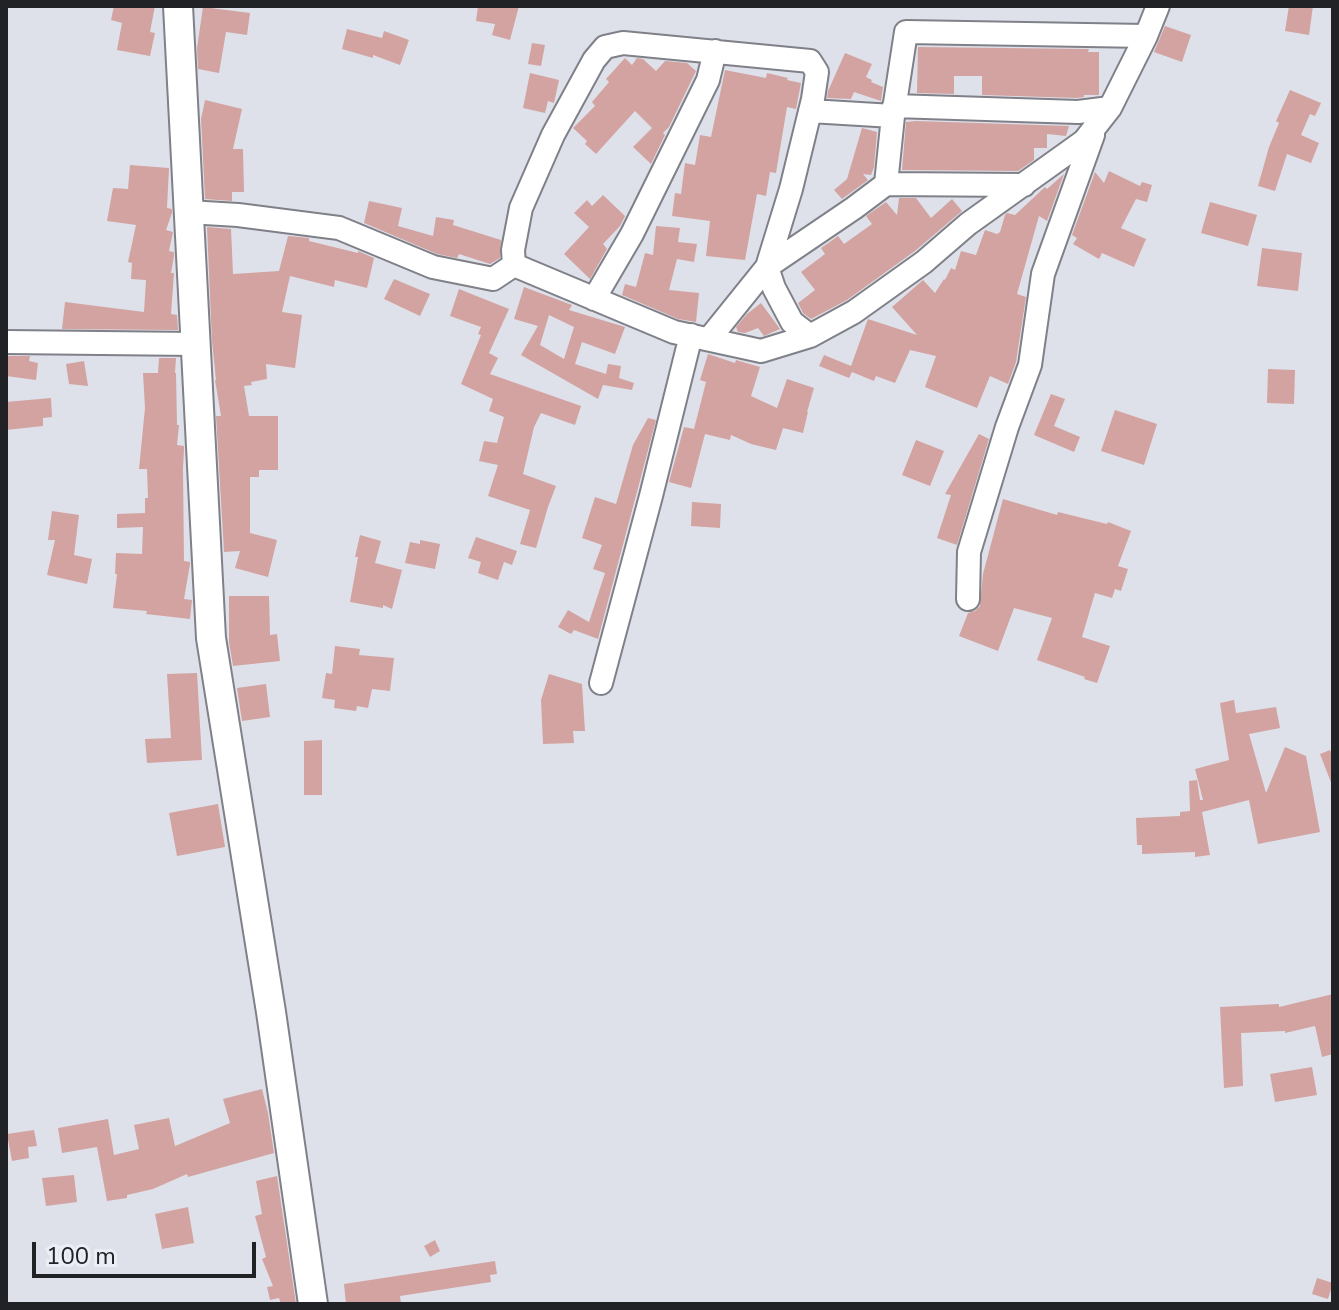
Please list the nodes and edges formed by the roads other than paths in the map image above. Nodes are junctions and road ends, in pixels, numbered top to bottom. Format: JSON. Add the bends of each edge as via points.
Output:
{"nodes":[{"id":1,"x":178,"y":6,"type":"edge"},
{"id":2,"x":1158,"y":6,"type":"edge"},
{"id":3,"x":1146,"y":36,"type":"junction"},
{"id":4,"x":715,"y":51,"type":"junction"},
{"id":5,"x":810,"y":111,"type":"junction"},
{"id":6,"x":894,"y":111,"type":"junction"},
{"id":7,"x":1104,"y":116,"type":"junction"},
{"id":8,"x":886,"y":184,"type":"junction"},
{"id":9,"x":1024,"y":185,"type":"junction"},
{"id":10,"x":188,"y":212,"type":"junction"},
{"id":11,"x":514,"y":265,"type":"junction"},
{"id":12,"x":767,"y":267,"type":"junction"},
{"id":13,"x":594,"y":299,"type":"junction"},
{"id":14,"x":810,"y":336,"type":"junction"},
{"id":15,"x":700,"y":337,"type":"junction"},
{"id":16,"x":6,"y":342,"type":"edge"},
{"id":17,"x":195,"y":344,"type":"junction"},
{"id":18,"x":968,"y":599,"type":"dead end"},
{"id":19,"x":601,"y":683,"type":"dead end"},
{"id":20,"x":313,"y":1304,"type":"edge"}],
"edges":[{"from":1,"to":10,"type":"main road"},
{"from":2,"to":3,"type":"street"},
{"from":3,"to":6,"type":"street","via":[[906,32]]},
{"from":3,"to":7,"type":"street"},
{"from":4,"to":5,"type":"street","via":[[810,61],[817,72]]},
{"from":4,"to":11,"type":"street","via":[[623,43],[605,47],[553,135],[521,208]]},
{"from":4,"to":13,"type":"street","via":[[708,80]]},
{"from":5,"to":6,"type":"street"},
{"from":5,"to":12,"type":"street"},
{"from":6,"to":7,"type":"street"},
{"from":6,"to":8,"type":"street"},
{"from":7,"to":9,"type":"street","via":[[1084,141]]},
{"from":7,"to":18,"type":"street","via":[[1043,274],[1030,365],[969,552]]},
{"from":8,"to":9,"type":"street"},
{"from":8,"to":12,"type":"street"},
{"from":9,"to":14,"type":"street","via":[[913,271]]},
{"from":10,"to":11,"type":"street","via":[[339,228],[433,267],[493,279]]},
{"from":10,"to":17,"type":"main road"},
{"from":11,"to":13,"type":"street"},
{"from":12,"to":14,"type":"street","via":[[792,322]]},
{"from":12,"to":15,"type":"street"},
{"from":13,"to":15,"type":"street","via":[[674,332]]},
{"from":14,"to":15,"type":"street","via":[[761,351]]},
{"from":15,"to":19,"type":"street"},
{"from":16,"to":17,"type":"street"},
{"from":17,"to":20,"type":"main road","via":[[211,638]]}]}
